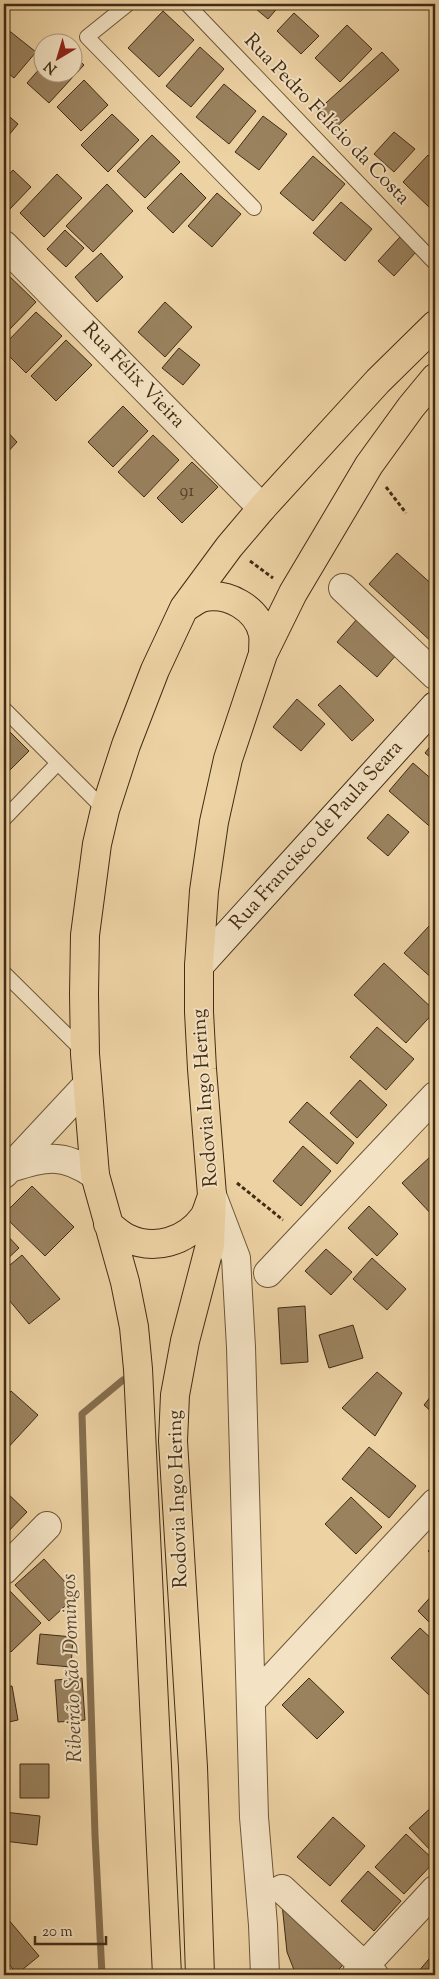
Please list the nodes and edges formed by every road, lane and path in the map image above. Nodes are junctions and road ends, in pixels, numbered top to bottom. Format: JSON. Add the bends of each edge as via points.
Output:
{"nodes":[{"id":1,"x":128,"y":4,"type":"edge"},
{"id":2,"x":187,"y":4,"type":"edge"},
{"id":3,"x":254,"y":208,"type":"dead end"},
{"id":4,"x":4,"y":245,"type":"edge"},
{"id":5,"x":435,"y":263,"type":"edge"},
{"id":6,"x":435,"y":325,"type":"edge"},
{"id":7,"x":435,"y":378,"type":"edge"},
{"id":8,"x":369,"y":465,"type":"junction"},
{"id":9,"x":262,"y":508,"type":"junction"},
{"id":10,"x":406,"y":513,"type":"dead end"},
{"id":11,"x":229,"y":546,"type":"junction"},
{"id":12,"x":343,"y":588,"type":"dead end"},
{"id":13,"x":293,"y":593,"type":"junction"},
{"id":14,"x":184,"y":608,"type":"junction"},
{"id":15,"x":263,"y":654,"type":"junction"},
{"id":16,"x":435,"y":675,"type":"edge"},
{"id":17,"x":435,"y":706,"type":"edge"},
{"id":18,"x":4,"y":709,"type":"edge"},
{"id":19,"x":58,"y":764,"type":"junction"},
{"id":20,"x":105,"y":810,"type":"junction"},
{"id":21,"x":4,"y":819,"type":"edge"},
{"id":22,"x":199,"y":966,"type":"junction"},
{"id":23,"x":4,"y":973,"type":"edge"},
{"id":24,"x":85,"y":1054,"type":"junction"},
{"id":25,"x":88,"y":1085,"type":"junction"},
{"id":26,"x":435,"y":1096,"type":"edge"},
{"id":27,"x":209,"y":1158,"type":"junction"},
{"id":28,"x":7,"y":1171,"type":"edge"},
{"id":29,"x":95,"y":1175,"type":"junction"},
{"id":30,"x":212,"y":1195,"type":"junction"},
{"id":31,"x":108,"y":1224,"type":"junction"},
{"id":32,"x":304,"y":1234,"type":"junction"},
{"id":33,"x":268,"y":1273,"type":"dead end"},
{"id":34,"x":435,"y":1503,"type":"edge"},
{"id":35,"x":47,"y":1526,"type":"dead end"},
{"id":36,"x":4,"y":1570,"type":"edge"},
{"id":37,"x":251,"y":1701,"type":"junction"},
{"id":38,"x":282,"y":1890,"type":"dead end"},
{"id":39,"x":435,"y":1890,"type":"edge"},
{"id":40,"x":364,"y":1972,"type":"edge"},
{"id":41,"x":167,"y":1975,"type":"edge"},
{"id":42,"x":200,"y":1975,"type":"edge"},
{"id":43,"x":265,"y":1975,"type":"edge"}],
"edges":[{"from":1,"to":3,"type":"lane","via":[[87,37]]},
{"from":2,"to":5,"type":"lane","name":"Rua Pedro Felício da Costa"},
{"from":4,"to":9,"type":"street","name":"Rua Félix Vieira"},
{"from":6,"to":9,"type":"highway","name":"Rodovia Ingo Hering"},
{"from":7,"to":8,"type":"highway","name":"Rodovia Ingo Hering"},
{"from":8,"to":10,"type":"path"},
{"from":8,"to":13,"type":"highway","name":"Rodovia Ingo Hering"},
{"from":9,"to":11,"type":"highway","name":"Rodovia Ingo Hering"},
{"from":11,"to":13,"type":"path"},
{"from":11,"to":14,"type":"highway","name":"Rodovia Ingo Hering"},
{"from":12,"to":16,"type":"street"},
{"from":13,"to":15,"type":"highway","name":"Rodovia Ingo Hering"},
{"from":14,"to":15,"type":"highway","via":[[202,598],[221,596],[240,603],[254,616],[263,634]]},
{"from":14,"to":20,"type":"highway","name":"Rodovia Ingo Hering","via":[[152,678]]},
{"from":15,"to":22,"type":"highway","name":"Rodovia Ingo Hering","via":[[228,759],[214,822],[204,891]]},
{"from":17,"to":22,"type":"street","name":"Rua Francisco de Paula Seara"},
{"from":18,"to":19,"type":"lane"},
{"from":19,"to":20,"type":"lane"},
{"from":19,"to":21,"type":"lane"},
{"from":20,"to":24,"type":"highway","name":"Rodovia Ingo Hering","via":[[97,844],[85,935]]},
{"from":22,"to":27,"type":"highway","name":"Rodovia Ingo Hering"},
{"from":23,"to":24,"type":"lane"},
{"from":24,"to":25,"type":"highway","name":"Rodovia Ingo Hering"},
{"from":25,"to":28,"type":"street"},
{"from":25,"to":29,"type":"highway","name":"Rodovia Ingo Hering"},
{"from":26,"to":32,"type":"street"},
{"from":27,"to":30,"type":"highway","name":"Rodovia Ingo Hering"},
{"from":27,"to":32,"type":"path"},
{"from":28,"to":29,"type":"street","via":[[40,1159],[62,1158]]},
{"from":29,"to":31,"type":"highway","name":"Rodovia Ingo Hering"},
{"from":30,"to":31,"type":"highway","via":[[205,1216],[189,1232],[170,1242],[147,1244],[126,1238]]},
{"from":30,"to":37,"type":"street","via":[[236,1258]]},
{"from":30,"to":42,"type":"highway","name":"Rodovia Ingo Hering","via":[[210,1245],[175,1395],[173,1441],[193,1767]]},
{"from":31,"to":41,"type":"highway","name":"Rodovia Ingo Hering","via":[[134,1327],[138,1369]]},
{"from":32,"to":33,"type":"street"},
{"from":34,"to":37,"type":"street"},
{"from":35,"to":36,"type":"street"},
{"from":37,"to":43,"type":"street","via":[[254,1817]]},
{"from":38,"to":40,"type":"street"},
{"from":39,"to":40,"type":"street"}]}
